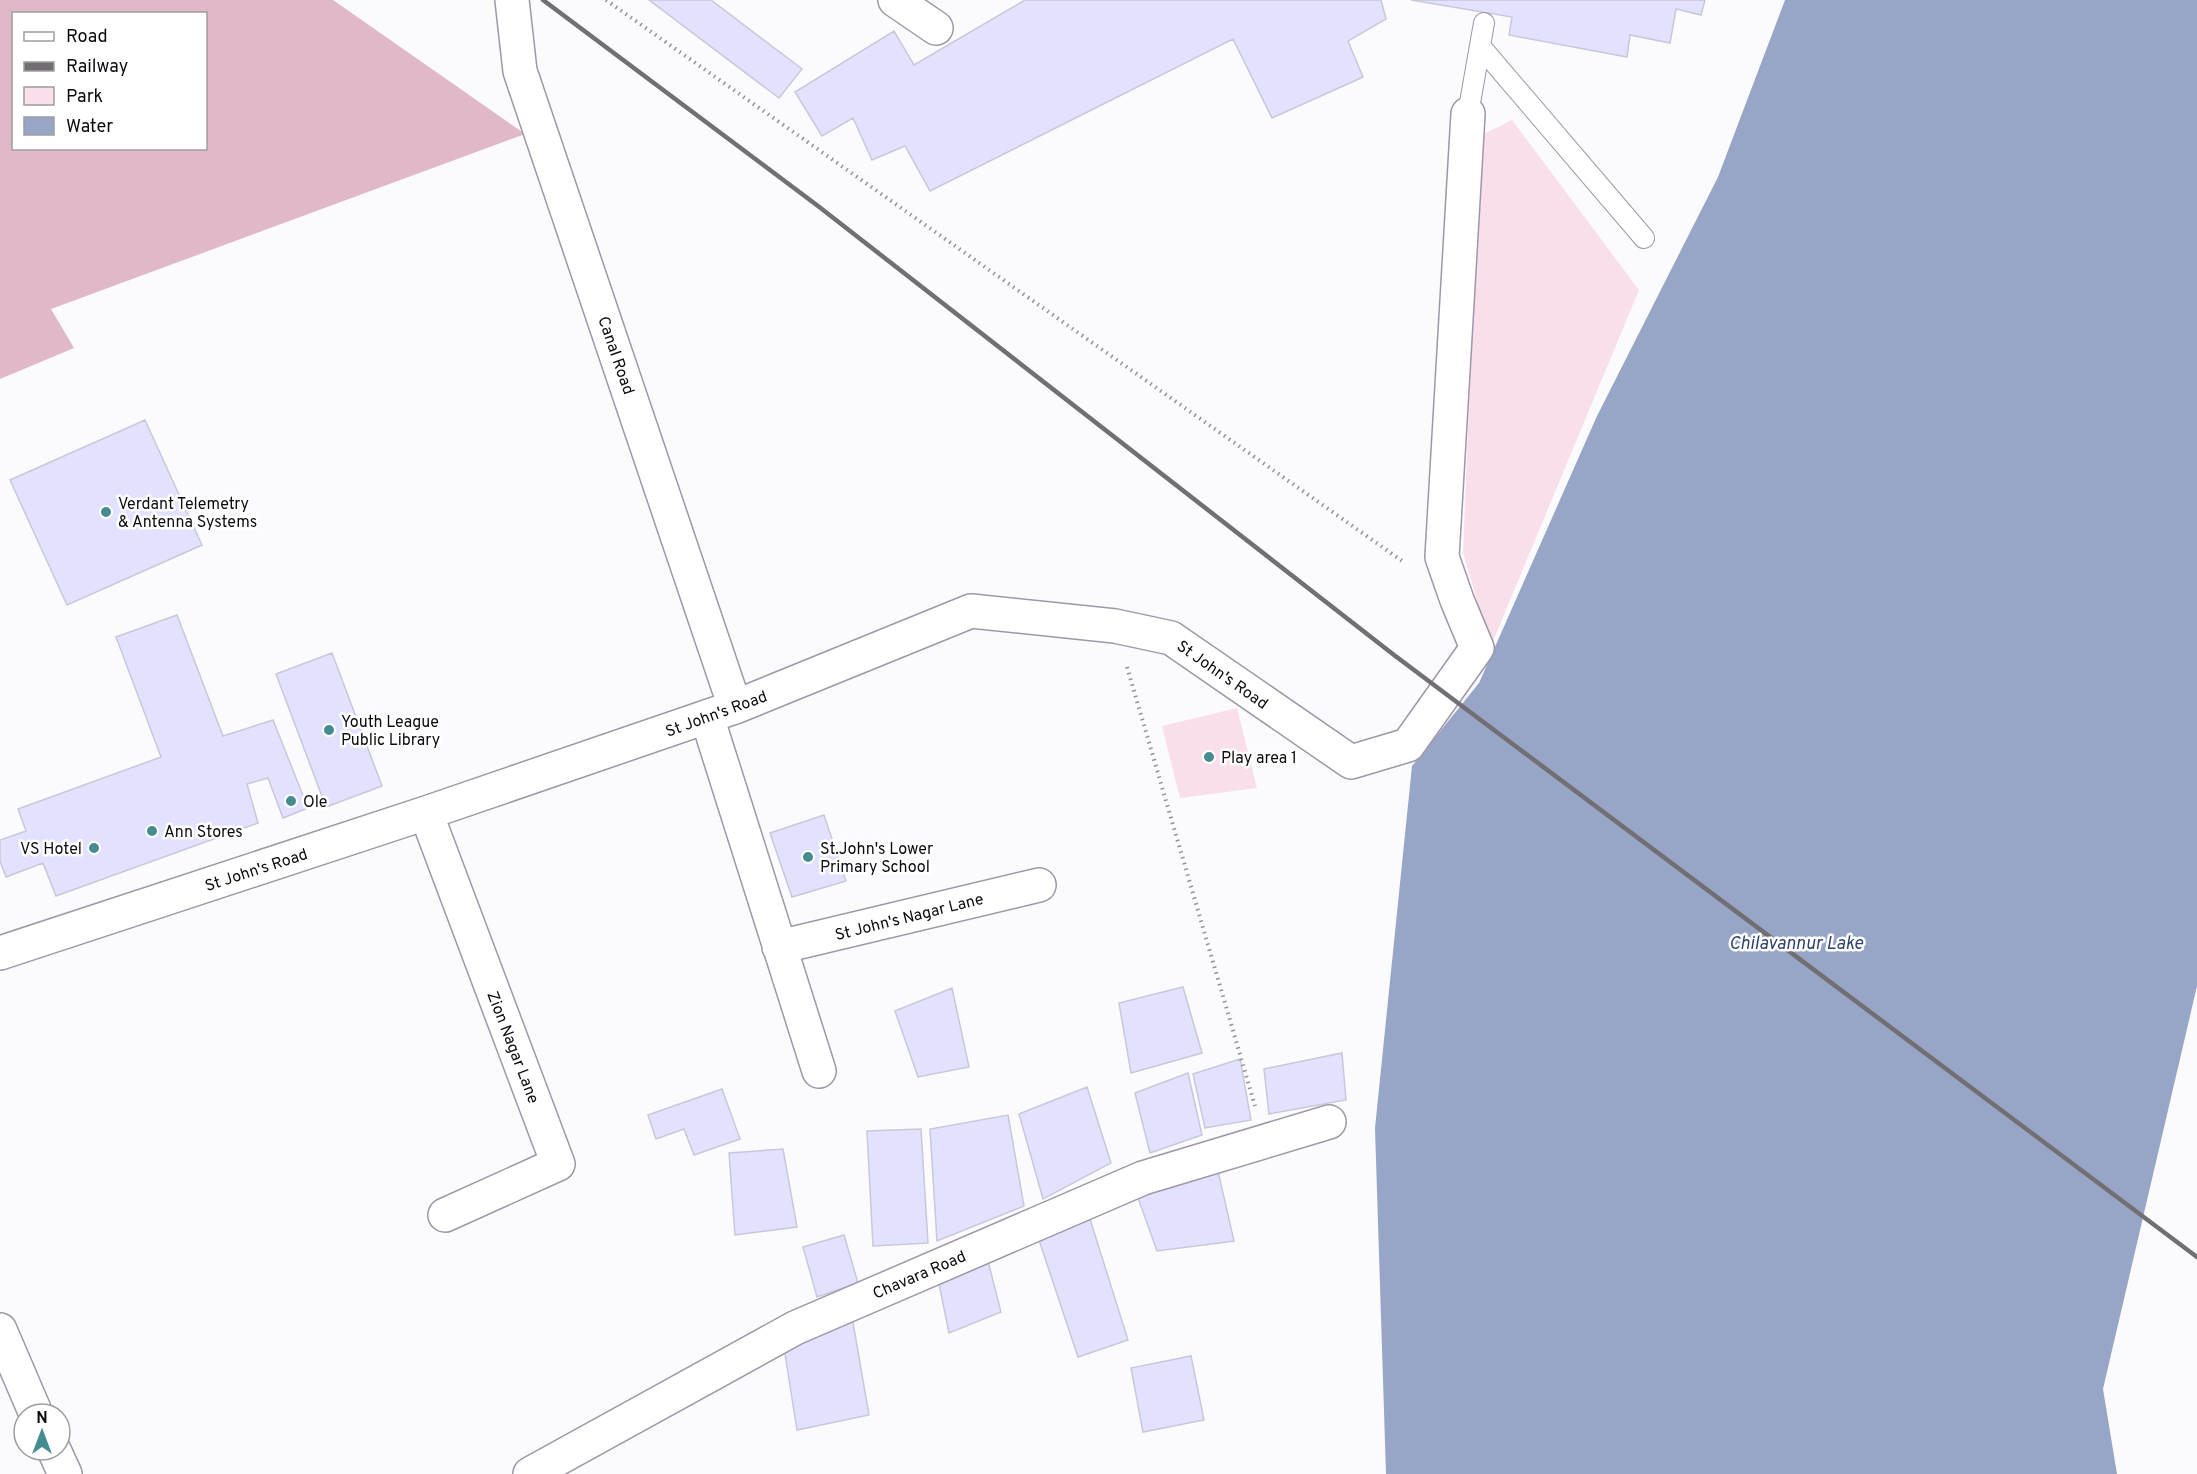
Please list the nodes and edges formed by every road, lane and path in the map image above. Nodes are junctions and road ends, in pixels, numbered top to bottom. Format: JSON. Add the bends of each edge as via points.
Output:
{"nodes":[{"id":1,"x":512,"y":0,"type":"edge"},
{"id":2,"x":606,"y":0,"type":"edge"},
{"id":3,"x":894,"y":0,"type":"edge"},
{"id":4,"x":1484,"y":23,"type":"dead end"},
{"id":5,"x":936,"y":28,"type":"dead end"},
{"id":6,"x":1480,"y":46,"type":"junction"},
{"id":7,"x":1468,"y":114,"type":"joint"},
{"id":8,"x":1644,"y":238,"type":"dead end"},
{"id":9,"x":1408,"y":565,"type":"dead end"},
{"id":10,"x":1115,"y":626,"type":"junction"},
{"id":11,"x":721,"y":712,"type":"junction"},
{"id":12,"x":426,"y":813,"type":"junction"},
{"id":13,"x":1039,"y":885,"type":"dead end"},
{"id":14,"x":780,"y":947,"type":"junction"},
{"id":15,"x":0,"y":953,"type":"edge"},
{"id":16,"x":819,"y":1071,"type":"dead end"},
{"id":17,"x":1329,"y":1122,"type":"dead end"},
{"id":18,"x":1265,"y":1141,"type":"junction"},
{"id":19,"x":445,"y":1215,"type":"dead end"},
{"id":20,"x":0,"y":1330,"type":"edge"},
{"id":21,"x":31,"y":1402,"type":"edge"},
{"id":22,"x":530,"y":1474,"type":"edge"}],
"edges":[{"from":1,"to":11,"type":"street","name":"Canal Road","via":[[520,71]]},
{"from":2,"to":9,"type":"path"},
{"from":3,"to":5,"type":"street"},
{"from":4,"to":6,"type":"lane"},
{"from":6,"to":7,"type":"lane"},
{"from":6,"to":8,"type":"lane"},
{"from":7,"to":10,"type":"street","name":"St John's Road","via":[[1442,557],[1477,648],[1408,745],[1351,762],[1171,638]]},
{"from":10,"to":11,"type":"street","name":"St John's Road","via":[[971,611]]},
{"from":10,"to":18,"type":"path"},
{"from":11,"to":12,"type":"street","name":"St John's Road"},
{"from":11,"to":14,"type":"street"},
{"from":12,"to":15,"type":"street","name":"St John's Road"},
{"from":12,"to":19,"type":"street","name":"Zion Nagar Lane","via":[[558,1164]]},
{"from":13,"to":14,"type":"street","name":"St John's Nagar Lane"},
{"from":14,"to":16,"type":"street"},
{"from":17,"to":18,"type":"street","name":"Chavara Road"},
{"from":18,"to":22,"type":"street","name":"Chavara Road","via":[[1143,1178],[795,1328]]},
{"from":20,"to":21,"type":"street"}]}
